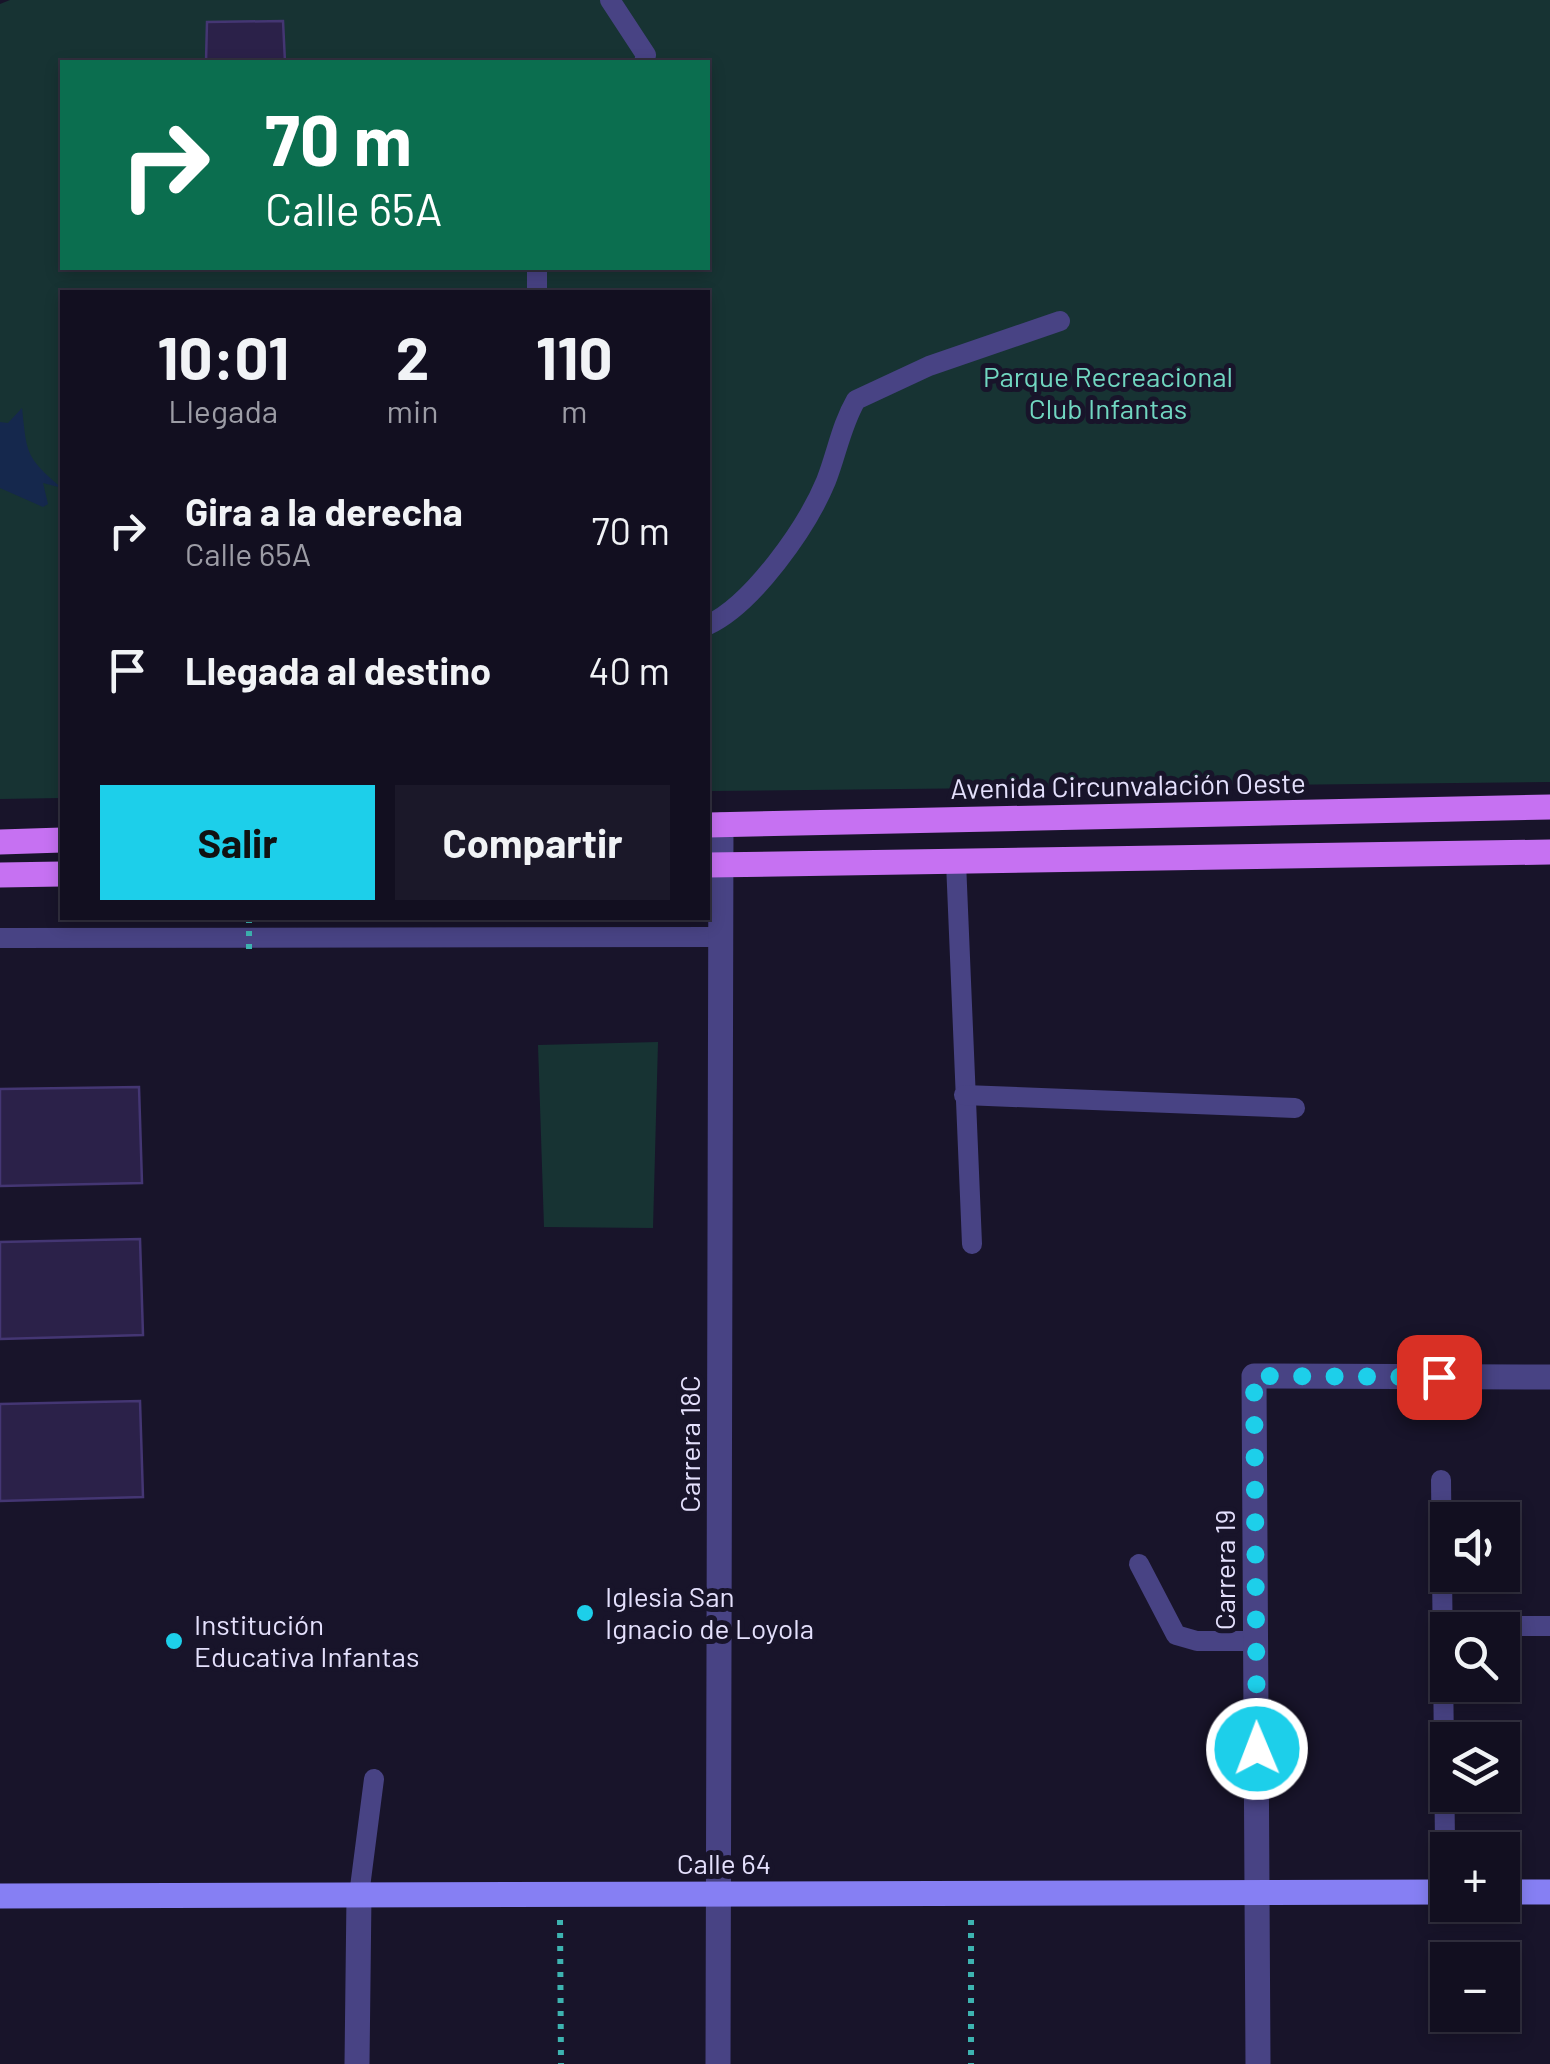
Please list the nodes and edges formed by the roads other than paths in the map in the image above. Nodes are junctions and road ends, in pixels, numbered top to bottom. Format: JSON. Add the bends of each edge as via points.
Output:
{"nodes":[{"id":1,"x":610,"y":0,"type":"edge"},
{"id":2,"x":645,"y":60,"type":"edge"},
{"id":3,"x":1060,"y":320,"type":"dead end"},
{"id":4,"x":710,"y":623,"type":"edge"},
{"id":5,"x":1550,"y":807,"type":"edge"},
{"id":6,"x":714,"y":825,"type":"edge"},
{"id":7,"x":60,"y":840,"type":"edge"},
{"id":8,"x":0,"y":842,"type":"edge"},
{"id":9,"x":1550,"y":852,"type":"edge"},
{"id":10,"x":956,"y":862,"type":"junction"},
{"id":11,"x":714,"y":865,"type":"edge"},
{"id":12,"x":60,"y":874,"type":"edge"},
{"id":13,"x":0,"y":875,"type":"edge"},
{"id":14,"x":0,"y":938,"type":"edge"},
{"id":15,"x":721,"y":938,"type":"junction"},
{"id":16,"x":964,"y":1095,"type":"junction"},
{"id":17,"x":1295,"y":1108,"type":"dead end"},
{"id":18,"x":972,"y":1244,"type":"dead end"},
{"id":19,"x":1550,"y":1377,"type":"edge"},
{"id":20,"x":1441,"y":1480,"type":"dead end"},
{"id":21,"x":1139,"y":1564,"type":"dead end"},
{"id":22,"x":1441,"y":1612,"type":"edge"},
{"id":23,"x":1520,"y":1626,"type":"edge"},
{"id":24,"x":1550,"y":1626,"type":"edge"},
{"id":25,"x":1256,"y":1640,"type":"junction"},
{"id":26,"x":1442,"y":1702,"type":"edge"},
{"id":27,"x":374,"y":1779,"type":"dead end"},
{"id":28,"x":1445,"y":1832,"type":"edge"},
{"id":29,"x":1430,"y":1892,"type":"edge"},
{"id":30,"x":1520,"y":1892,"type":"edge"},
{"id":31,"x":1550,"y":1892,"type":"edge"},
{"id":32,"x":1259,"y":1893,"type":"junction"},
{"id":33,"x":359,"y":1894,"type":"junction"},
{"id":34,"x":719,"y":1894,"type":"junction"},
{"id":35,"x":0,"y":1896,"type":"edge"},
{"id":36,"x":357,"y":2064,"type":"edge"},
{"id":37,"x":718,"y":2064,"type":"edge"},
{"id":38,"x":1258,"y":2064,"type":"edge"}],
"edges":[{"from":1,"to":2,"type":"lane"},
{"from":3,"to":4,"type":"lane","via":[[929,366],[856,400],[794,540]]},
{"from":5,"to":6,"type":"main road","name":"Avenida Circunvalación Oeste"},
{"from":6,"to":11,"type":"street","name":"Carrera 18C"},
{"from":7,"to":8,"type":"main road"},
{"from":9,"to":10,"type":"main road"},
{"from":10,"to":11,"type":"main road"},
{"from":10,"to":16,"type":"lane"},
{"from":11,"to":15,"type":"street","name":"Carrera 18C"},
{"from":12,"to":13,"type":"main road"},
{"from":14,"to":15,"type":"lane"},
{"from":15,"to":34,"type":"street","name":"Carrera 18C"},
{"from":16,"to":17,"type":"lane"},
{"from":16,"to":18,"type":"lane"},
{"from":19,"to":25,"type":"street","name":"Carrera 19","via":[[1254,1376]]},
{"from":20,"to":22,"type":"lane"},
{"from":21,"to":25,"type":"lane","via":[[1176,1636]]},
{"from":23,"to":24,"type":"lane"},
{"from":25,"to":32,"type":"street","name":"Carrera 19"},
{"from":26,"to":28,"type":"lane"},
{"from":27,"to":33,"type":"lane"},
{"from":29,"to":32,"type":"street","name":"Calle 64"},
{"from":30,"to":31,"type":"street"},
{"from":32,"to":34,"type":"street","name":"Calle 64"},
{"from":32,"to":38,"type":"street","name":"Carrera 19"},
{"from":33,"to":34,"type":"street","name":"Calle 64"},
{"from":33,"to":35,"type":"street","name":"Calle 64"},
{"from":33,"to":36,"type":"street"},
{"from":34,"to":37,"type":"street","name":"Carrera 18C"}]}
